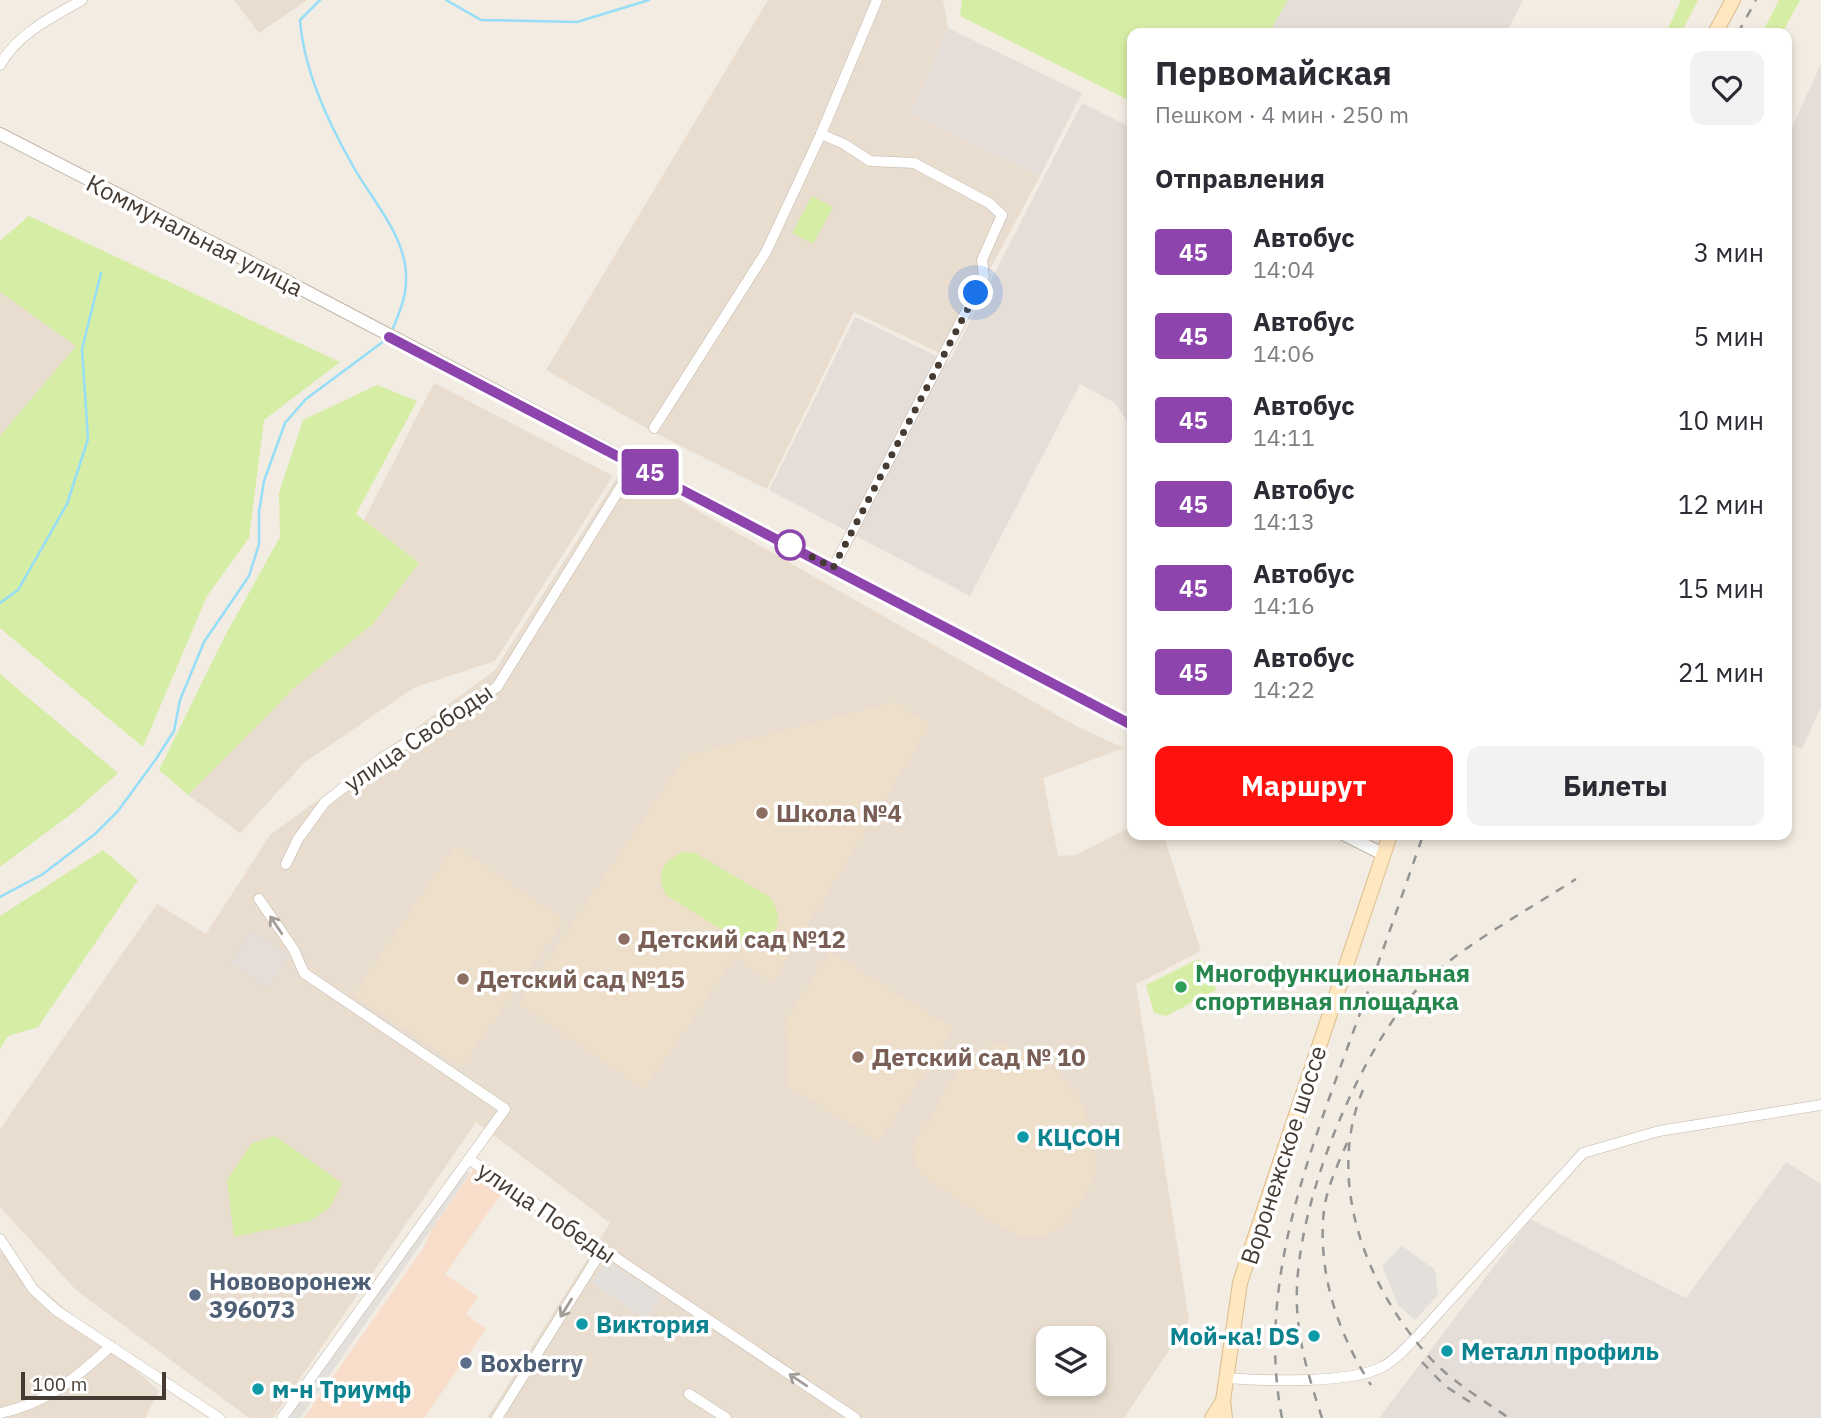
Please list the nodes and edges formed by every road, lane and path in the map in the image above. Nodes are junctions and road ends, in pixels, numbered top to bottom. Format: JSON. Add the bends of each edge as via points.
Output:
{"nodes":[{"id":1,"x":82,"y":0,"type":"edge"},
{"id":2,"x":877,"y":0,"type":"edge"},
{"id":3,"x":1733,"y":0,"type":"edge"},
{"id":4,"x":1718,"y":28,"type":"edge"},
{"id":5,"x":0,"y":65,"type":"edge"},
{"id":6,"x":0,"y":134,"type":"edge"},
{"id":7,"x":821,"y":134,"type":"junction"},
{"id":8,"x":654,"y":428,"type":"dead end"},
{"id":9,"x":635,"y":464,"type":"junction"},
{"id":10,"x":833,"y":568,"type":"junction"},
{"id":11,"x":1127,"y":722,"type":"edge"},
{"id":12,"x":1355,"y":840,"type":"edge"},
{"id":13,"x":1388,"y":840,"type":"edge"},
{"id":14,"x":1383,"y":854,"type":"junction"},
{"id":15,"x":286,"y":864,"type":"dead end"},
{"id":16,"x":259,"y":900,"type":"dead end"},
{"id":17,"x":1821,"y":1105,"type":"edge"},
{"id":18,"x":470,"y":1160,"type":"junction"},
{"id":19,"x":0,"y":1239,"type":"edge"},
{"id":20,"x":602,"y":1250,"type":"junction"},
{"id":21,"x":111,"y":1346,"type":"junction"},
{"id":22,"x":1227,"y":1378,"type":"junction"},
{"id":23,"x":689,"y":1394,"type":"dead end"},
{"id":24,"x":1223,"y":1401,"type":"junction"},
{"id":25,"x":0,"y":1413,"type":"edge"},
{"id":26,"x":219,"y":1418,"type":"edge"},
{"id":27,"x":282,"y":1418,"type":"edge"},
{"id":28,"x":497,"y":1418,"type":"edge"},
{"id":29,"x":726,"y":1418,"type":"edge"},
{"id":30,"x":855,"y":1418,"type":"edge"},
{"id":31,"x":1212,"y":1418,"type":"edge"},
{"id":32,"x":1226,"y":1418,"type":"edge"}],
"edges":[{"from":1,"to":5,"type":"street","via":[[16,41]]},
{"from":2,"to":7,"type":"street"},
{"from":3,"to":4,"type":"main road"},
{"from":6,"to":9,"type":"street","name":"Коммунальная улица"},
{"from":7,"to":8,"type":"street","via":[[766,252]]},
{"from":7,"to":10,"type":"street","via":[[870,161],[914,163],[1002,215],[982,260],[984,277]]},
{"from":9,"to":10,"type":"street","name":"Коммунальная улица"},
{"from":9,"to":15,"type":"street","name":"улица Свободы","via":[[497,687],[382,758],[325,802]]},
{"from":10,"to":11,"type":"street","name":"Коммунальная улица"},
{"from":12,"to":14,"type":"street"},
{"from":13,"to":14,"type":"main road","name":"Воронежское шоссе"},
{"from":14,"to":22,"type":"main road","name":"Воронежское шоссе","via":[[1240,1283]]},
{"from":18,"to":16,"type":"street","one_way":true,"via":[[505,1109],[304,973],[294,950]]},
{"from":17,"to":22,"type":"street","via":[[1659,1131],[1583,1153],[1415,1339],[1384,1366],[1334,1377]]},
{"from":18,"to":20,"type":"street","name":"улица Победы"},
{"from":18,"to":27,"type":"street","name":"улица Победы"},
{"from":19,"to":21,"type":"street","via":[[33,1289],[57,1311]]},
{"from":20,"to":28,"type":"street","one_way":true},
{"from":30,"to":20,"type":"street","name":"улица Победы","one_way":true},
{"from":21,"to":25,"type":"street","via":[[51,1395],[26,1408]]},
{"from":21,"to":26,"type":"street"},
{"from":22,"to":24,"type":"main road","name":"Воронежское шоссе"},
{"from":23,"to":29,"type":"street"},
{"from":24,"to":31,"type":"main road","name":"Воронежское шоссе"},
{"from":24,"to":32,"type":"main road","name":"Воронежское шоссе"}]}
